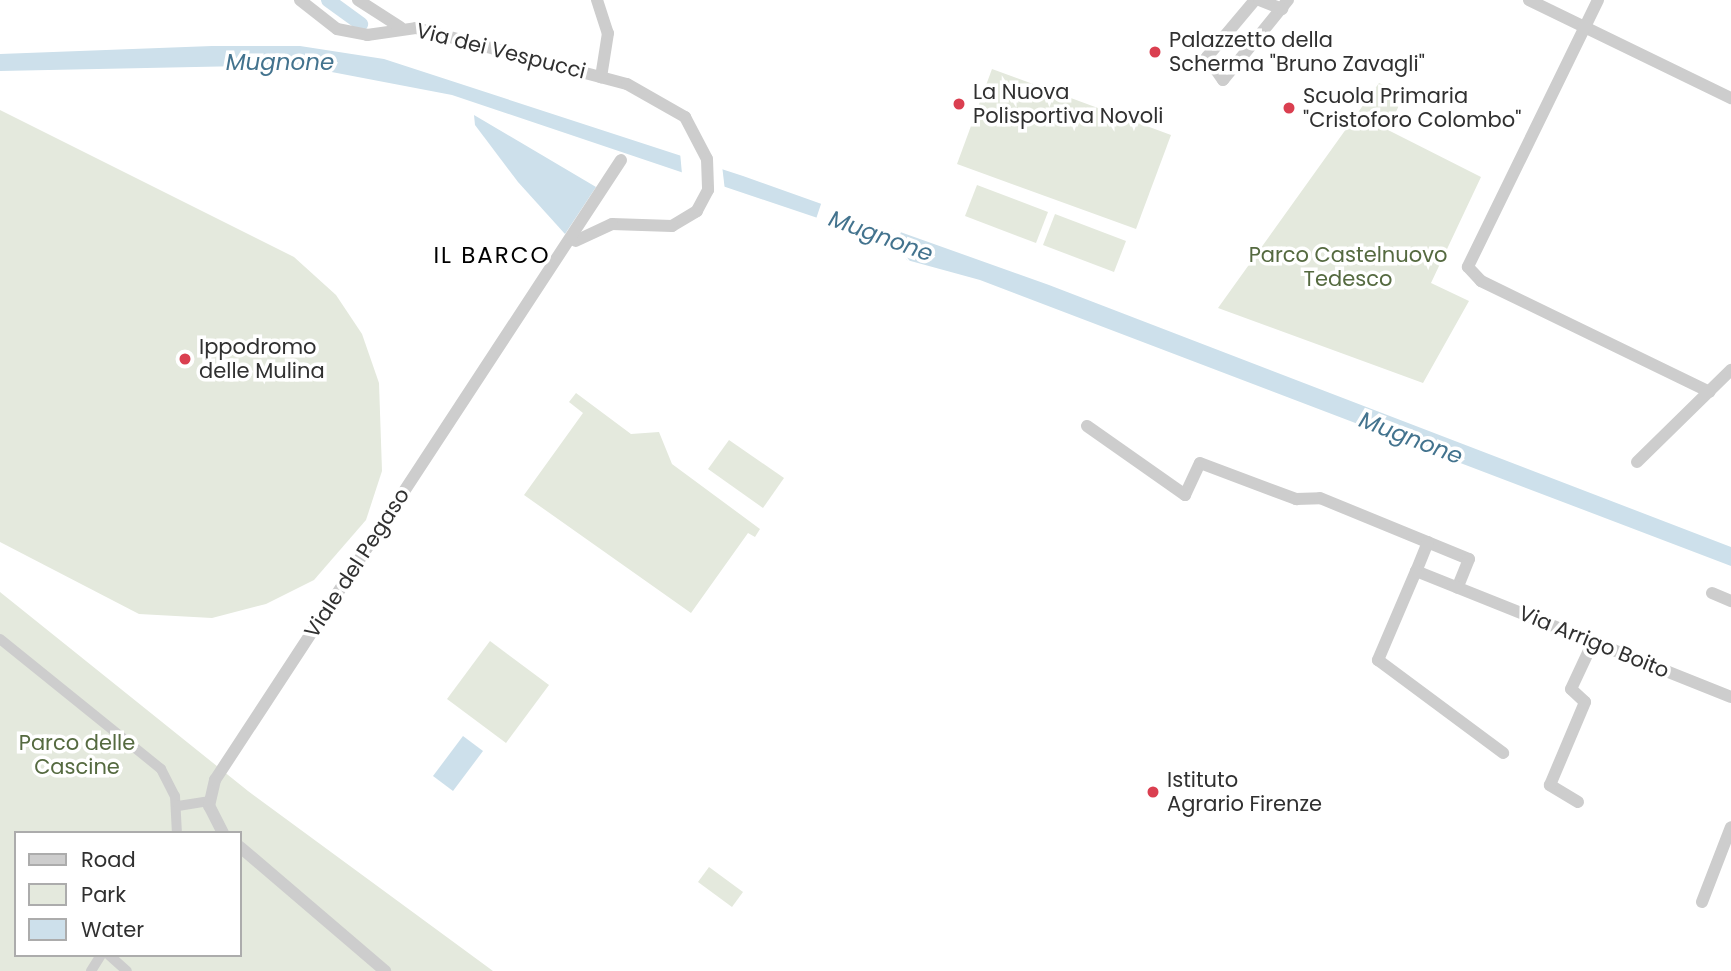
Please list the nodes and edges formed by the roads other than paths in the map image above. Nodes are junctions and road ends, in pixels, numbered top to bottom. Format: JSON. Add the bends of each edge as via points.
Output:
{"nodes":[{"id":1,"x":300,"y":0,"type":"edge"},
{"id":2,"x":358,"y":0,"type":"edge"},
{"id":3,"x":597,"y":0,"type":"edge"},
{"id":4,"x":1257,"y":0,"type":"edge"},
{"id":5,"x":1528,"y":0,"type":"edge"},
{"id":6,"x":1598,"y":0,"type":"edge"},
{"id":7,"x":1285,"y":4,"type":"edge"},
{"id":8,"x":1583,"y":26,"type":"junction"},
{"id":9,"x":400,"y":27,"type":"junction"},
{"id":10,"x":601,"y":77,"type":"junction"},
{"id":11,"x":1731,"y":98,"type":"edge"},
{"id":12,"x":621,"y":160,"type":"dead end"},
{"id":13,"x":573,"y":242,"type":"junction"},
{"id":14,"x":1731,"y":370,"type":"edge"},
{"id":15,"x":1710,"y":392,"type":"junction"},
{"id":16,"x":1087,"y":426,"type":"dead end"},
{"id":17,"x":1637,"y":461,"type":"dead end"},
{"id":18,"x":1428,"y":542,"type":"junction"},
{"id":19,"x":1416,"y":571,"type":"junction"},
{"id":20,"x":1457,"y":588,"type":"junction"},
{"id":21,"x":1712,"y":593,"type":"dead end"},
{"id":22,"x":1731,"y":601,"type":"edge"},
{"id":23,"x":0,"y":639,"type":"edge"},
{"id":24,"x":1593,"y":642,"type":"junction"},
{"id":25,"x":1731,"y":697,"type":"edge"},
{"id":26,"x":1503,"y":753,"type":"dead end"},
{"id":27,"x":209,"y":801,"type":"junction"},
{"id":28,"x":1578,"y":802,"type":"dead end"},
{"id":29,"x":178,"y":806,"type":"junction"},
{"id":30,"x":1731,"y":827,"type":"edge"},
{"id":31,"x":177,"y":831,"type":"edge"},
{"id":32,"x":222,"y":831,"type":"edge"},
{"id":33,"x":242,"y":849,"type":"edge"},
{"id":34,"x":1702,"y":902,"type":"dead end"},
{"id":35,"x":111,"y":957,"type":"edge"},
{"id":36,"x":127,"y":971,"type":"edge"},
{"id":37,"x":385,"y":971,"type":"edge"}],
"edges":[{"from":1,"to":9,"type":"street","name":"Via dei Vespucci","via":[[337,29],[367,35]]},
{"from":2,"to":9,"type":"street","name":"Via dei Vespucci"},
{"from":3,"to":10,"type":"street","via":[[608,33]]},
{"from":4,"to":7,"type":"street"},
{"from":4,"to":7,"type":"street","via":[[1207,58],[1223,80]]},
{"from":5,"to":8,"type":"street"},
{"from":6,"to":8,"type":"street"},
{"from":8,"to":11,"type":"street"},
{"from":8,"to":15,"type":"street","via":[[1468,267],[1481,281]]},
{"from":9,"to":10,"type":"street","name":"Via dei Vespucci"},
{"from":10,"to":13,"type":"street","name":"Via dei Vespucci","via":[[667,103],[691,123],[702,143],[708,190],[685,221],[649,228],[612,224]]},
{"from":12,"to":13,"type":"street","name":"Viale del Pegaso"},
{"from":13,"to":27,"type":"street","name":"Viale del Pegaso","via":[[222,767]]},
{"from":14,"to":15,"type":"street"},
{"from":15,"to":17,"type":"street"},
{"from":16,"to":18,"type":"street","via":[[1185,495],[1200,463],[1296,499],[1320,498]]},
{"from":18,"to":19,"type":"street"},
{"from":18,"to":20,"type":"street","via":[[1469,559]]},
{"from":19,"to":20,"type":"street","name":"Via Arrigo Boito"},
{"from":19,"to":26,"type":"street","via":[[1378,660]]},
{"from":20,"to":24,"type":"street","name":"Via Arrigo Boito"},
{"from":21,"to":22,"type":"street"},
{"from":23,"to":29,"type":"street","via":[[161,769]]},
{"from":24,"to":25,"type":"street","name":"Via Arrigo Boito"},
{"from":24,"to":28,"type":"street","via":[[1571,689],[1585,702],[1550,785]]},
{"from":27,"to":29,"type":"street"},
{"from":27,"to":32,"type":"street"},
{"from":29,"to":31,"type":"street"},
{"from":30,"to":34,"type":"street"},
{"from":33,"to":37,"type":"street"},
{"from":35,"to":36,"type":"street"}]}
